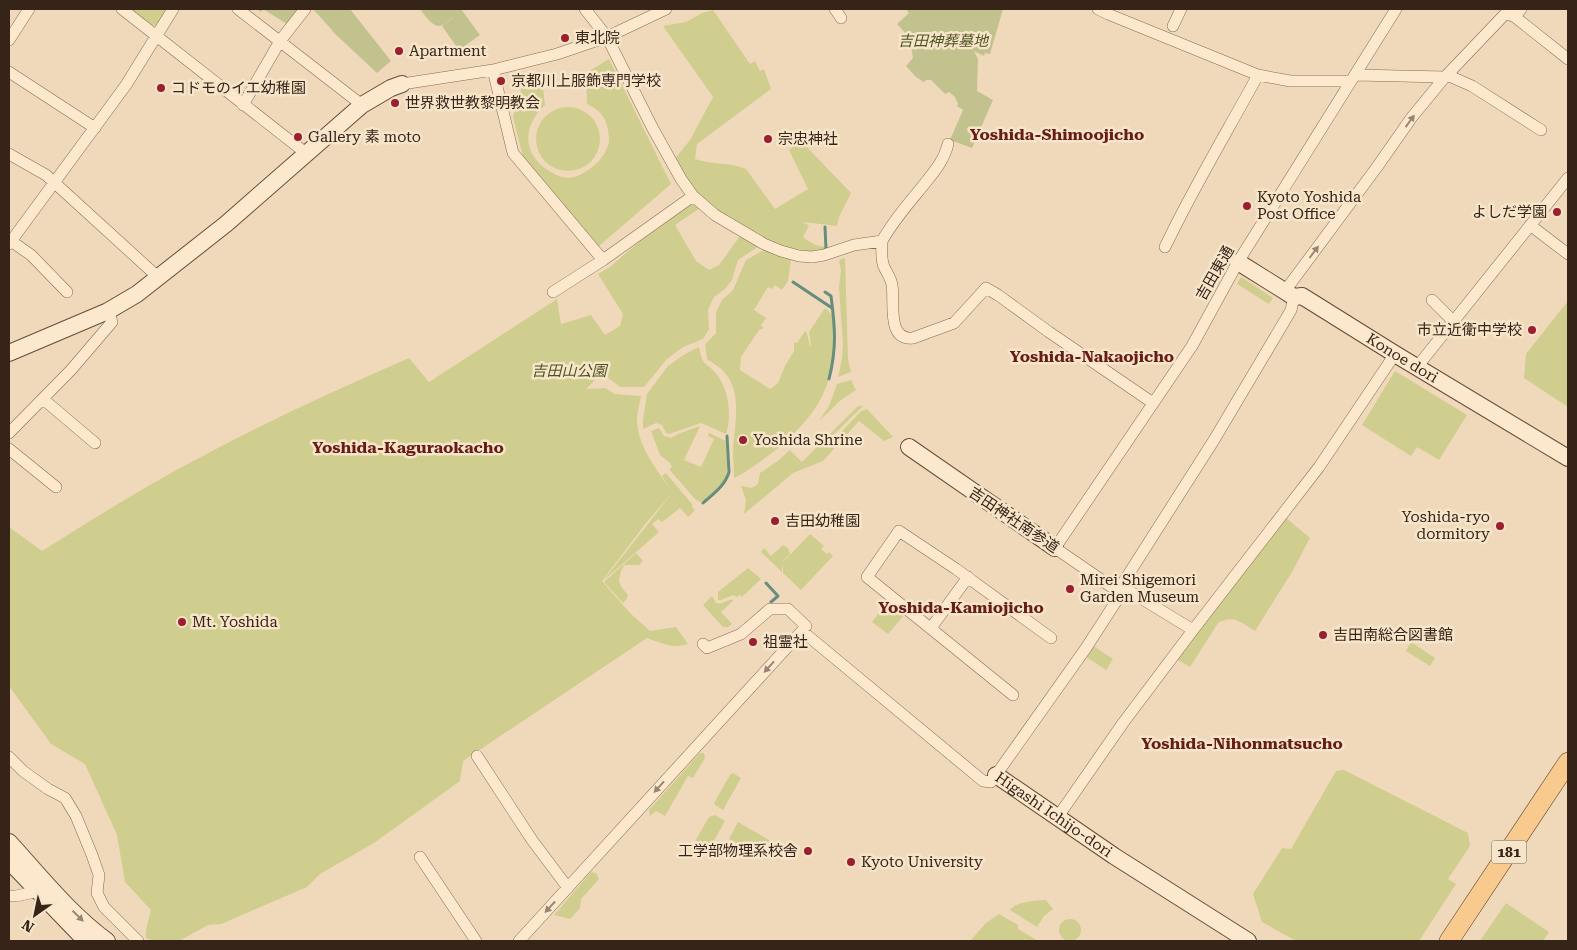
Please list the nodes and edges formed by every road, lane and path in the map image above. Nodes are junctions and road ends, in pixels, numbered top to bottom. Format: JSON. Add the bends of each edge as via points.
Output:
{"nodes":[{"id":1,"x":30,"y":9,"type":"edge"},
{"id":2,"x":122,"y":9,"type":"edge"},
{"id":3,"x":173,"y":9,"type":"edge"},
{"id":4,"x":238,"y":9,"type":"edge"},
{"id":5,"x":305,"y":9,"type":"edge"},
{"id":6,"x":585,"y":9,"type":"edge"},
{"id":7,"x":666,"y":9,"type":"edge"},
{"id":8,"x":1182,"y":9,"type":"edge"},
{"id":9,"x":1396,"y":9,"type":"edge"},
{"id":10,"x":1103,"y":10,"type":"edge"},
{"id":11,"x":1518,"y":13,"type":"edge"},
{"id":12,"x":1173,"y":26,"type":"dead end"},
{"id":13,"x":157,"y":35,"type":"junction"},
{"id":14,"x":607,"y":37,"type":"junction"},
{"id":15,"x":9,"y":40,"type":"edge"},
{"id":16,"x":280,"y":41,"type":"junction"},
{"id":17,"x":1568,"y":59,"type":"edge"},
{"id":18,"x":493,"y":70,"type":"junction"},
{"id":19,"x":9,"y":72,"type":"edge"},
{"id":20,"x":1258,"y":75,"type":"junction"},
{"id":21,"x":1446,"y":76,"type":"junction"},
{"id":22,"x":1353,"y":78,"type":"junction"},
{"id":23,"x":402,"y":84,"type":"joint"},
{"id":24,"x":243,"y":104,"type":"junction"},
{"id":25,"x":362,"y":105,"type":"junction"},
{"id":26,"x":95,"y":128,"type":"junction"},
{"id":27,"x":1541,"y":130,"type":"dead end"},
{"id":28,"x":948,"y":144,"type":"dead end"},
{"id":29,"x":9,"y":154,"type":"edge"},
{"id":30,"x":307,"y":154,"type":"junction"},
{"id":31,"x":1568,"y":178,"type":"edge"},
{"id":32,"x":54,"y":182,"type":"junction"},
{"id":33,"x":693,"y":196,"type":"junction"},
{"id":34,"x":1530,"y":225,"type":"junction"},
{"id":35,"x":882,"y":240,"type":"junction"},
{"id":36,"x":10,"y":242,"type":"edge"},
{"id":37,"x":1165,"y":247,"type":"dead end"},
{"id":38,"x":1568,"y":254,"type":"edge"},
{"id":39,"x":603,"y":260,"type":"junction"},
{"id":40,"x":1238,"y":262,"type":"junction"},
{"id":41,"x":159,"y":278,"type":"junction"},
{"id":42,"x":66,"y":292,"type":"dead end"},
{"id":43,"x":553,"y":292,"type":"dead end"},
{"id":44,"x":1290,"y":294,"type":"junction"},
{"id":45,"x":1432,"y":300,"type":"dead end"},
{"id":46,"x":108,"y":311,"type":"junction"},
{"id":47,"x":1454,"y":321,"type":"junction"},
{"id":48,"x":9,"y":353,"type":"edge"},
{"id":49,"x":1395,"y":354,"type":"junction"},
{"id":50,"x":1417,"y":367,"type":"junction"},
{"id":51,"x":43,"y":399,"type":"junction"},
{"id":52,"x":1153,"y":403,"type":"junction"},
{"id":53,"x":9,"y":434,"type":"edge"},
{"id":54,"x":94,"y":443,"type":"dead end"},
{"id":55,"x":909,"y":448,"type":"dead end"},
{"id":56,"x":9,"y":449,"type":"edge"},
{"id":57,"x":1568,"y":458,"type":"edge"},
{"id":58,"x":56,"y":487,"type":"dead end"},
{"id":59,"x":1055,"y":548,"type":"junction"},
{"id":60,"x":968,"y":578,"type":"junction"},
{"id":61,"x":1120,"y":589,"type":"junction"},
{"id":62,"x":931,"y":628,"type":"junction"},
{"id":63,"x":804,"y":629,"type":"junction"},
{"id":64,"x":1193,"y":630,"type":"junction"},
{"id":65,"x":1051,"y":638,"type":"dead end"},
{"id":66,"x":704,"y":644,"type":"dead end"},
{"id":67,"x":1013,"y":695,"type":"dead end"},
{"id":68,"x":477,"y":756,"type":"dead end"},
{"id":69,"x":9,"y":757,"type":"edge"},
{"id":70,"x":1568,"y":762,"type":"edge"},
{"id":71,"x":996,"y":775,"type":"junction"},
{"id":72,"x":1056,"y":818,"type":"junction"},
{"id":73,"x":9,"y":842,"type":"edge"},
{"id":74,"x":420,"y":857,"type":"dead end"},
{"id":75,"x":9,"y":861,"type":"edge"},
{"id":76,"x":568,"y":888,"type":"junction"},
{"id":77,"x":44,"y":890,"type":"junction"},
{"id":78,"x":9,"y":896,"type":"edge"},
{"id":79,"x":86,"y":941,"type":"edge"},
{"id":80,"x":107,"y":941,"type":"edge"},
{"id":81,"x":138,"y":941,"type":"edge"},
{"id":82,"x":476,"y":941,"type":"edge"},
{"id":83,"x":519,"y":941,"type":"edge"},
{"id":84,"x":1248,"y":941,"type":"edge"},
{"id":85,"x":1449,"y":941,"type":"edge"}],
"edges":[{"from":1,"to":15,"type":"street"},
{"from":2,"to":13,"type":"street"},
{"from":3,"to":13,"type":"street"},
{"from":4,"to":16,"type":"street"},
{"from":5,"to":16,"type":"street"},
{"from":6,"to":14,"type":"street"},
{"from":7,"to":14,"type":"street"},
{"from":8,"to":12,"type":"street"},
{"from":9,"to":22,"type":"street","name":"吉田東通"},
{"from":10,"to":20,"type":"street"},
{"from":11,"to":17,"type":"street"},
{"from":11,"to":21,"type":"street","via":[[1506,13]]},
{"from":13,"to":24,"type":"street"},
{"from":13,"to":26,"type":"street"},
{"from":14,"to":18,"type":"street"},
{"from":14,"to":33,"type":"street","via":[[667,157]]},
{"from":16,"to":24,"type":"street"},
{"from":16,"to":25,"type":"street"},
{"from":18,"to":23,"type":"street"},
{"from":18,"to":39,"type":"street","via":[[513,153]]},
{"from":19,"to":26,"type":"street"},
{"from":20,"to":22,"type":"street","via":[[1290,81]]},
{"from":20,"to":37,"type":"street"},
{"from":21,"to":22,"type":"street"},
{"from":21,"to":27,"type":"street","via":[[1472,86]]},
{"from":44,"to":21,"type":"street","one_way":true,"via":[[1412,117]]},
{"from":22,"to":40,"type":"street","name":"吉田東通"},
{"from":23,"to":25,"type":"street"},
{"from":24,"to":30,"type":"street"},
{"from":25,"to":30,"type":"street"},
{"from":26,"to":32,"type":"street"},
{"from":28,"to":35,"type":"street","via":[[940,165]]},
{"from":29,"to":32,"type":"street"},
{"from":30,"to":41,"type":"street"},
{"from":31,"to":34,"type":"street"},
{"from":32,"to":36,"type":"street"},
{"from":32,"to":41,"type":"street"},
{"from":33,"to":35,"type":"street","via":[[715,215],[764,244],[799,256],[824,255]]},
{"from":33,"to":39,"type":"street"},
{"from":34,"to":38,"type":"street"},
{"from":34,"to":47,"type":"street"},
{"from":35,"to":52,"type":"street","via":[[882,263],[892,286],[896,330],[900,336],[912,338],[954,323],[986,288]]},
{"from":36,"to":42,"type":"street","via":[[31,255]]},
{"from":39,"to":43,"type":"street"},
{"from":40,"to":44,"type":"street","name":"Konoe dori"},
{"from":40,"to":52,"type":"street","name":"吉田東通","via":[[1192,346]]},
{"from":41,"to":46,"type":"street"},
{"from":44,"to":49,"type":"street","name":"Konoe dori","via":[[1302,296]]},
{"from":44,"to":61,"type":"street","via":[[1291,310]]},
{"from":45,"to":47,"type":"street"},
{"from":46,"to":48,"type":"street"},
{"from":46,"to":51,"type":"street","via":[[112,322]]},
{"from":47,"to":50,"type":"street"},
{"from":49,"to":50,"type":"street","name":"Konoe dori"},
{"from":49,"to":64,"type":"street","via":[[1320,467]]},
{"from":50,"to":57,"type":"street","name":"Konoe dori"},
{"from":51,"to":53,"type":"street"},
{"from":51,"to":54,"type":"street"},
{"from":52,"to":59,"type":"street","name":"吉田東通"},
{"from":55,"to":59,"type":"street","name":"吉田神社南参道"},
{"from":56,"to":58,"type":"street"},
{"from":59,"to":61,"type":"street","name":"吉田神社南参道"},
{"from":60,"to":62,"type":"street"},
{"from":60,"to":62,"type":"street","via":[[899,531],[867,577]]},
{"from":60,"to":65,"type":"street"},
{"from":61,"to":64,"type":"street","name":"吉田神社南参道"},
{"from":61,"to":71,"type":"street","via":[[1117,600],[1086,648]]},
{"from":62,"to":67,"type":"street"},
{"from":63,"to":66,"type":"street","via":[[788,609],[770,608],[741,634],[707,648]]},
{"from":63,"to":71,"type":"street","name":"Higashi Ichijo-dori","via":[[983,780],[991,782]]},
{"from":63,"to":76,"type":"street","one_way":true},
{"from":64,"to":72,"type":"street"},
{"from":68,"to":76,"type":"street"},
{"from":69,"to":81,"type":"street","via":[[23,771],[65,798],[76,816],[97,868],[97,893],[104,907]]},
{"from":70,"to":85,"type":"main road","number":"181"},
{"from":71,"to":72,"type":"street","name":"Higashi Ichijo-dori"},
{"from":72,"to":84,"type":"street","name":"Higashi Ichijo-dori"},
{"from":73,"to":77,"type":"street"},
{"from":74,"to":82,"type":"street"},
{"from":75,"to":77,"type":"street"},
{"from":76,"to":83,"type":"street","one_way":true},
{"from":77,"to":78,"type":"street"},
{"from":77,"to":79,"type":"street"},
{"from":77,"to":80,"type":"street","one_way":true}]}
